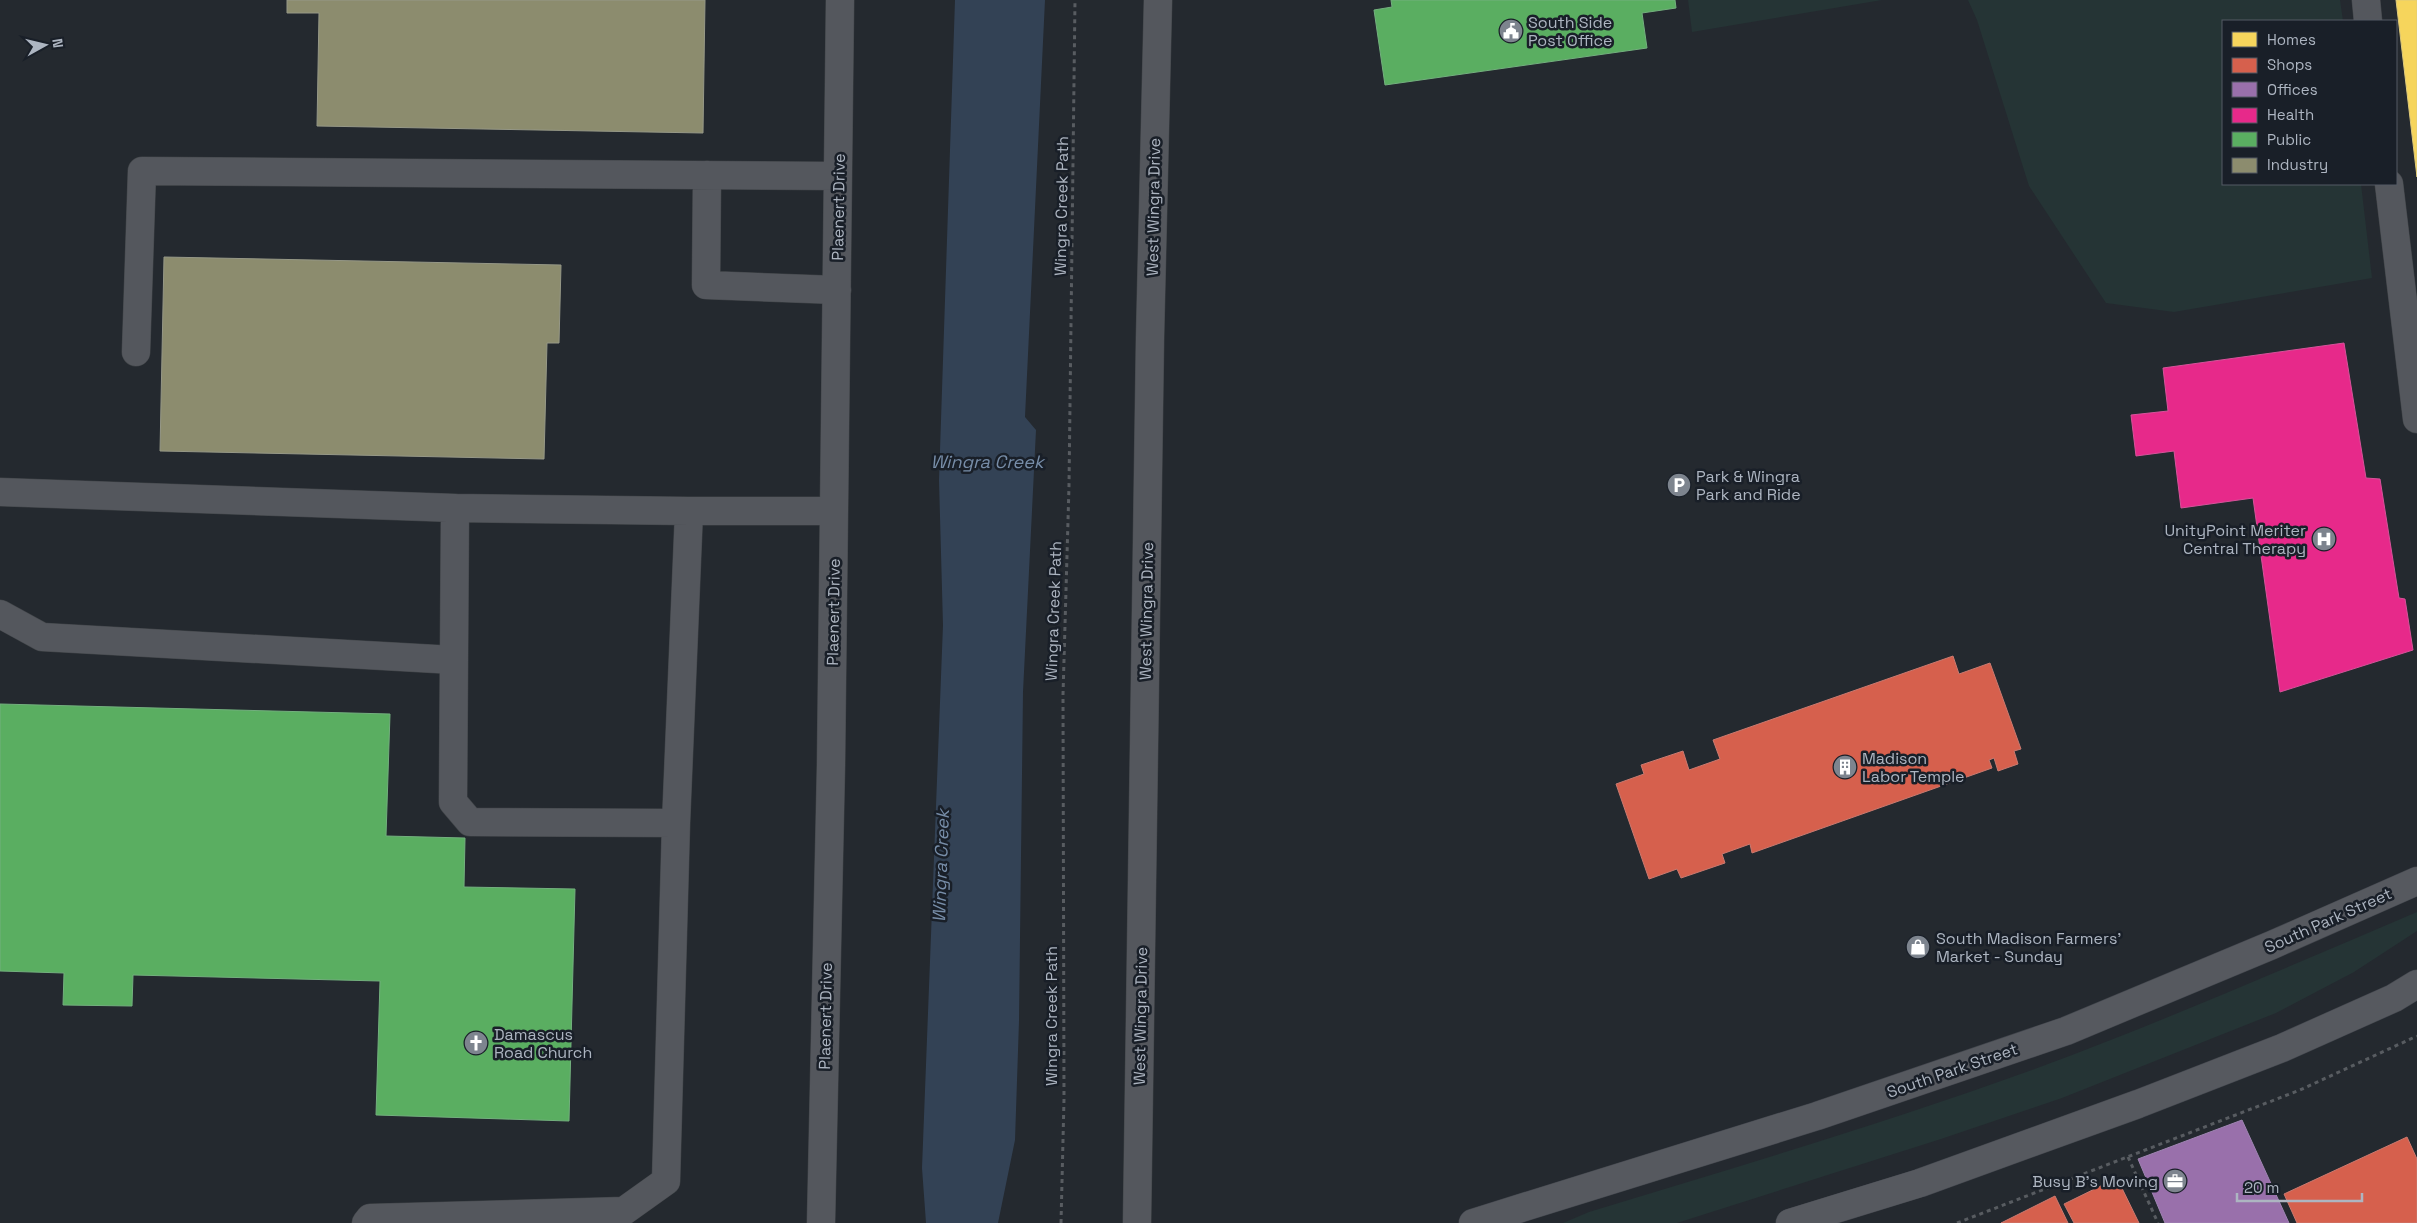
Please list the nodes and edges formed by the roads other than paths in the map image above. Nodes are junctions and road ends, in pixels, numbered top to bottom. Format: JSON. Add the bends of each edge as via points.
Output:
{"nodes":[{"id":1,"x":840,"y":0,"type":"edge"},
{"id":2,"x":1158,"y":0,"type":"edge"},
{"id":3,"x":2366,"y":0,"type":"edge"},
{"id":4,"x":2368,"y":20,"type":"edge"},
{"id":5,"x":707,"y":175,"type":"junction"},
{"id":6,"x":838,"y":176,"type":"junction"},
{"id":7,"x":2389,"y":185,"type":"edge"},
{"id":8,"x":837,"y":290,"type":"junction"},
{"id":9,"x":136,"y":352,"type":"dead end"},
{"id":10,"x":2417,"y":419,"type":"edge"},
{"id":11,"x":0,"y":492,"type":"edge"},
{"id":12,"x":455,"y":508,"type":"junction"},
{"id":13,"x":689,"y":511,"type":"junction"},
{"id":14,"x":834,"y":511,"type":"junction"},
{"id":15,"x":0,"y":614,"type":"edge"},
{"id":16,"x":454,"y":660,"type":"junction"},
{"id":17,"x":676,"y":823,"type":"junction"},
{"id":18,"x":2417,"y":881,"type":"edge"},
{"id":19,"x":2417,"y":984,"type":"edge"},
{"id":20,"x":366,"y":1223,"type":"edge"},
{"id":21,"x":821,"y":1223,"type":"edge"},
{"id":22,"x":1137,"y":1223,"type":"edge"},
{"id":23,"x":1473,"y":1223,"type":"edge"},
{"id":24,"x":1790,"y":1223,"type":"edge"}],
"edges":[{"from":1,"to":6,"type":"street","name":"Plaenert Drive"},
{"from":2,"to":22,"type":"street","name":"West Wingra Drive"},
{"from":3,"to":4,"type":"street"},
{"from":5,"to":6,"type":"street"},
{"from":5,"to":8,"type":"street","via":[[706,285]]},
{"from":5,"to":9,"type":"street","via":[[142,171]]},
{"from":6,"to":8,"type":"street","name":"Plaenert Drive"},
{"from":7,"to":10,"type":"street"},
{"from":8,"to":14,"type":"street","name":"Plaenert Drive"},
{"from":11,"to":12,"type":"street"},
{"from":12,"to":13,"type":"street"},
{"from":12,"to":16,"type":"street"},
{"from":13,"to":14,"type":"street"},
{"from":13,"to":17,"type":"street"},
{"from":14,"to":21,"type":"street","name":"Plaenert Drive"},
{"from":15,"to":16,"type":"street","via":[[42,637]]},
{"from":16,"to":17,"type":"street","via":[[453,802],[470,822]]},
{"from":17,"to":20,"type":"street","via":[[666,1181],[624,1211],[370,1218]]},
{"from":18,"to":23,"type":"main road","name":"South Park Street","via":[[2066,1031],[1817,1116]]},
{"from":19,"to":24,"type":"main road","via":[[2394,998],[2282,1048],[2138,1104],[1920,1183]]}]}
